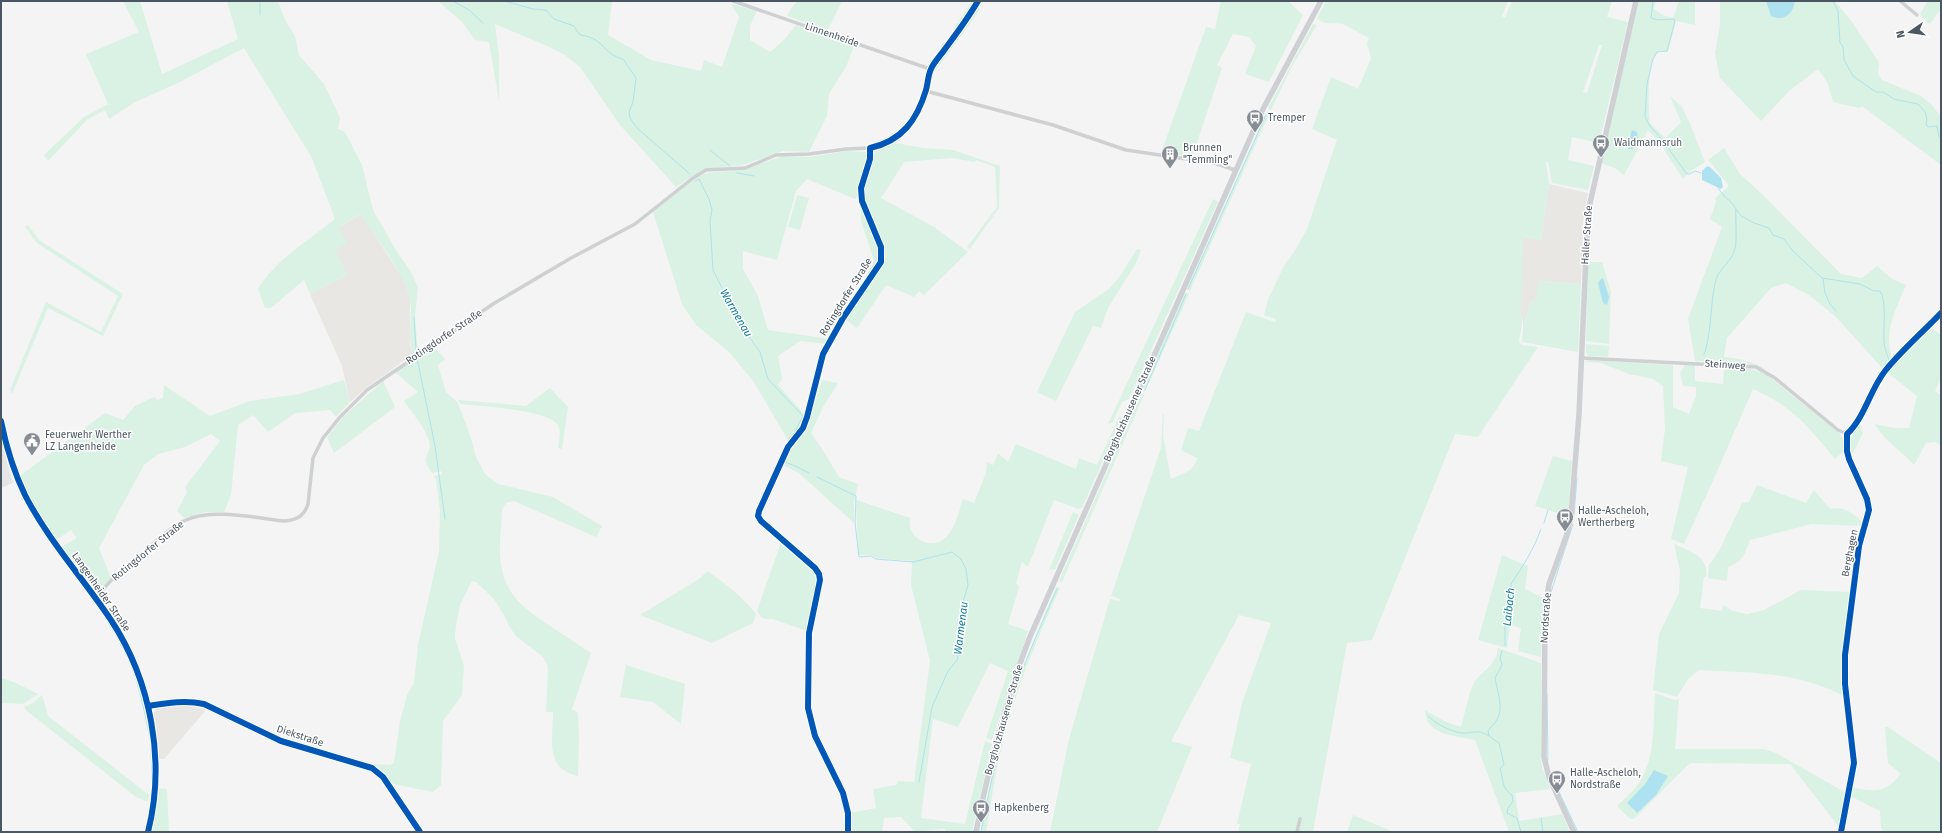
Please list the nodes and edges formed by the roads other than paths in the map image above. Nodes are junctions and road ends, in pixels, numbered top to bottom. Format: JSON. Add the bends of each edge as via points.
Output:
{"nodes":[{"id":1,"x":733,"y":1,"type":"edge"},
{"id":2,"x":978,"y":1,"type":"edge"},
{"id":3,"x":1321,"y":1,"type":"edge"},
{"id":4,"x":1636,"y":1,"type":"edge"},
{"id":5,"x":1900,"y":1,"type":"edge"},
{"id":6,"x":1917,"y":15,"type":"dead end"},
{"id":7,"x":930,"y":69,"type":"junction"},
{"id":8,"x":926,"y":91,"type":"junction"},
{"id":9,"x":870,"y":148,"type":"junction"},
{"id":10,"x":1235,"y":170,"type":"junction"},
{"id":11,"x":1941,"y":313,"type":"edge"},
{"id":12,"x":1582,"y":356,"type":"junction"},
{"id":13,"x":1,"y":420,"type":"edge"},
{"id":14,"x":1847,"y":434,"type":"junction"},
{"id":15,"x":97,"y":599,"type":"junction"},
{"id":16,"x":148,"y":706,"type":"junction"},
{"id":17,"x":1300,"y":819,"type":"dead end"},
{"id":18,"x":148,"y":832,"type":"edge"},
{"id":19,"x":420,"y":832,"type":"edge"},
{"id":20,"x":848,"y":832,"type":"edge"},
{"id":21,"x":976,"y":832,"type":"edge"},
{"id":22,"x":1297,"y":832,"type":"edge"},
{"id":23,"x":1574,"y":832,"type":"edge"},
{"id":24,"x":1841,"y":832,"type":"edge"}],
"edges":[{"from":1,"to":7,"type":"street","name":"Linnenheide"},
{"from":2,"to":7,"type":"street"},
{"from":3,"to":10,"type":"street","name":"Borgholzhausener Straße","via":[[1274,86]]},
{"from":4,"to":12,"type":"street","name":"Haller Straße","via":[[1589,203]]},
{"from":5,"to":6,"type":"street"},
{"from":7,"to":8,"type":"street","name":"Rotingdorfer Straße"},
{"from":8,"to":9,"type":"street","name":"Rotingdorfer Straße","via":[[905,131],[889,143]]},
{"from":8,"to":10,"type":"street","via":[[1053,125],[1126,150],[1214,163]]},
{"from":9,"to":15,"type":"street","name":"Rotingdorfer Straße","via":[[776,155],[745,168],[706,170],[635,224],[493,304],[367,390],[323,438],[314,458],[306,512],[299,518],[284,521],[211,515],[186,520],[113,579]]},
{"from":9,"to":20,"type":"street","name":"Rotingdorfer Straße","via":[[870,159],[861,188],[862,201],[881,247],[881,262],[843,318],[823,354],[803,428],[782,458],[758,516],[819,574],[809,633],[808,708],[815,736],[844,793]]},
{"from":10,"to":21,"type":"street","name":"Borgholzhausener Straße","via":[[1029,639],[995,744]]},
{"from":11,"to":14,"type":"street","via":[[1885,371],[1856,423]]},
{"from":12,"to":14,"type":"street","name":"Steinweg","via":[[1756,368],[1775,378],[1838,430]]},
{"from":12,"to":23,"type":"street","name":"Nordstraße","via":[[1571,516],[1549,584],[1545,612],[1545,766]]},
{"from":13,"to":15,"type":"street","name":"Langenheider Straße","via":[[12,461],[25,495],[54,541]]},
{"from":14,"to":24,"type":"street","name":"Berghagen","via":[[1849,459],[1867,499],[1869,510],[1860,546],[1845,655],[1854,763]]},
{"from":15,"to":16,"type":"street","name":"Langenheider Straße","via":[[130,655]]},
{"from":16,"to":18,"type":"street","name":"Langenheider Straße","via":[[156,776]]},
{"from":16,"to":19,"type":"street","name":"Diekstraße","via":[[191,701],[204,704],[281,741],[372,768],[383,777]]},
{"from":17,"to":22,"type":"street"}]}
